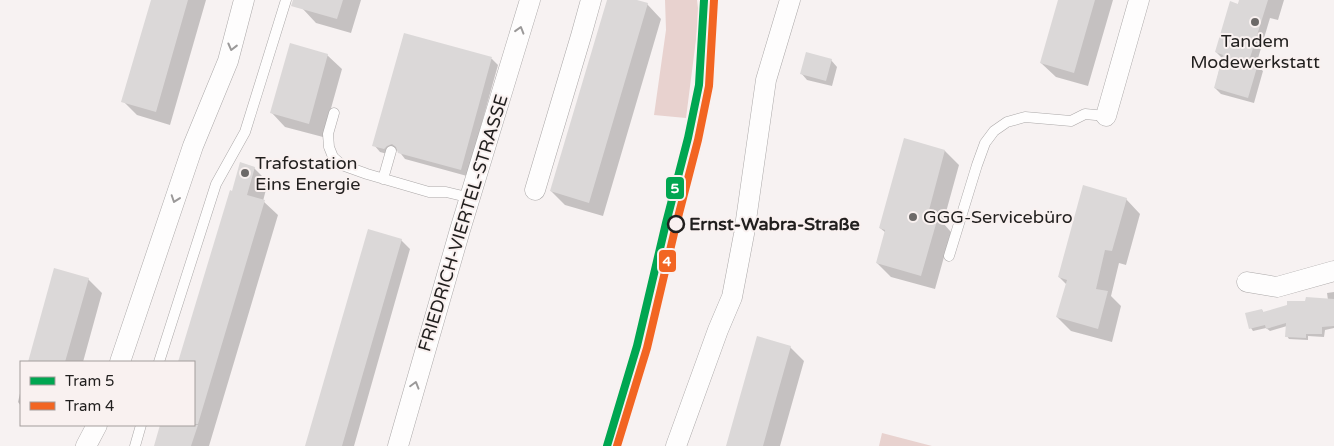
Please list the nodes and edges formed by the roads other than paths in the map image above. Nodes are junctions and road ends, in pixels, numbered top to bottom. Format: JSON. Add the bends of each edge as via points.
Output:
{"nodes":[{"id":1,"x":244,"y":0,"type":"edge"},
{"id":2,"x":286,"y":0,"type":"edge"},
{"id":3,"x":530,"y":0,"type":"edge"},
{"id":4,"x":591,"y":0,"type":"edge"},
{"id":5,"x":790,"y":0,"type":"edge"},
{"id":6,"x":1139,"y":0,"type":"edge"},
{"id":7,"x":334,"y":114,"type":"dead end"},
{"id":8,"x":1106,"y":116,"type":"joint"},
{"id":9,"x":391,"y":151,"type":"dead end"},
{"id":10,"x":383,"y":179,"type":"junction"},
{"id":11,"x":534,"y":190,"type":"dead end"},
{"id":12,"x":471,"y":198,"type":"junction"},
{"id":13,"x":949,"y":256,"type":"dead end"},
{"id":14,"x":1334,"y":271,"type":"edge"},
{"id":15,"x":1247,"y":282,"type":"dead end"},
{"id":16,"x":120,"y":361,"type":"edge"},
{"id":17,"x":159,"y":361,"type":"edge"},
{"id":18,"x":96,"y":426,"type":"edge"},
{"id":19,"x":141,"y":426,"type":"edge"},
{"id":20,"x":86,"y":446,"type":"edge"},
{"id":21,"x":135,"y":446,"type":"edge"},
{"id":22,"x":398,"y":446,"type":"edge"},
{"id":23,"x":676,"y":446,"type":"edge"}],
"edges":[{"from":1,"to":16,"type":"street","one_way":true,"via":[[228,61],[193,146]]},
{"from":2,"to":17,"type":"lane","via":[[245,132],[216,184]]},
{"from":12,"to":3,"type":"street","name":"FRIEDRICH-VIERTEL-STRASSE","one_way":true},
{"from":4,"to":11,"type":"street"},
{"from":5,"to":23,"type":"street","via":[[766,80],[732,297]]},
{"from":6,"to":8,"type":"street"},
{"from":7,"to":10,"type":"lane","via":[[328,134],[333,157],[342,165]]},
{"from":8,"to":13,"type":"lane","via":[[1084,114],[1071,120],[1025,117],[1007,122],[994,131],[985,143]]},
{"from":9,"to":10,"type":"lane"},
{"from":10,"to":12,"type":"lane","via":[[429,192]]},
{"from":22,"to":12,"type":"street","name":"FRIEDRICH-VIERTEL-STRASSE","one_way":true},
{"from":14,"to":15,"type":"street","via":[[1277,287]]},
{"from":18,"to":20,"type":"street"},
{"from":19,"to":21,"type":"lane"}]}
